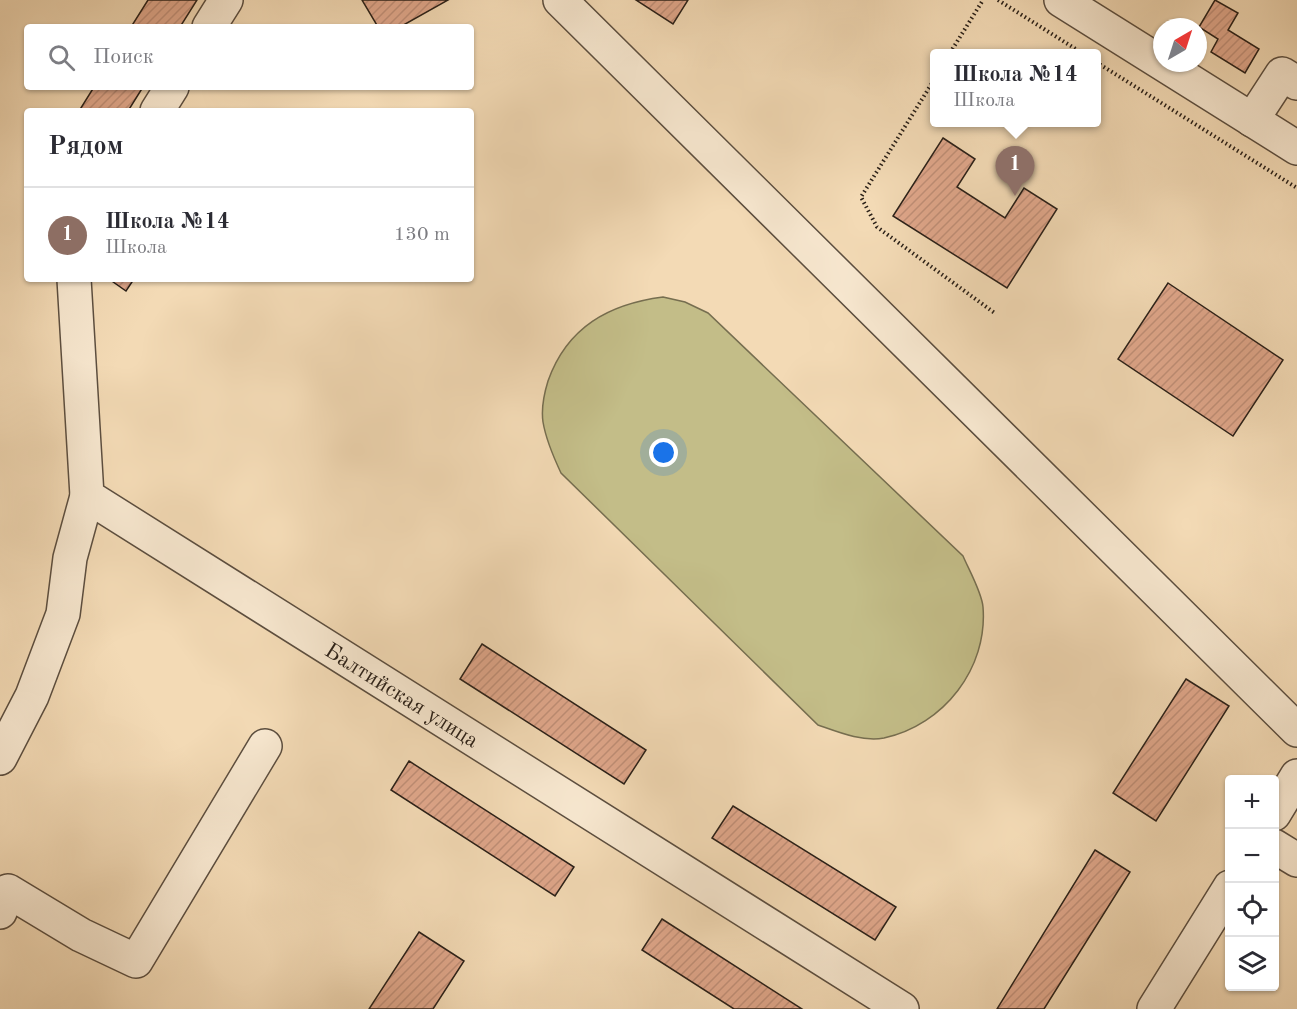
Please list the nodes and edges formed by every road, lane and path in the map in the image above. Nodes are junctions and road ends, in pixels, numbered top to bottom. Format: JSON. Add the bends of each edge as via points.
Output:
{"nodes":[{"id":1,"x":226,"y":0,"type":"edge"},
{"id":2,"x":560,"y":0,"type":"edge"},
{"id":3,"x":983,"y":0,"type":"edge"},
{"id":4,"x":998,"y":0,"type":"edge"},
{"id":5,"x":1061,"y":0,"type":"edge"},
{"id":6,"x":211,"y":24,"type":"edge"},
{"id":7,"x":953,"y":49,"type":"edge"},
{"id":8,"x":1074,"y":49,"type":"edge"},
{"id":9,"x":1101,"y":65,"type":"edge"},
{"id":10,"x":1297,"y":83,"type":"edge"},
{"id":11,"x":930,"y":86,"type":"edge"},
{"id":12,"x":170,"y":90,"type":"edge"},
{"id":13,"x":159,"y":108,"type":"edge"},
{"id":14,"x":1252,"y":120,"type":"junction"},
{"id":15,"x":1297,"y":148,"type":"edge"},
{"id":16,"x":1297,"y":188,"type":"edge"},
{"id":17,"x":74,"y":282,"type":"edge"},
{"id":18,"x":996,"y":314,"type":"dead end"},
{"id":19,"x":87,"y":496,"type":"junction"},
{"id":20,"x":1297,"y":729,"type":"edge"},
{"id":21,"x":265,"y":746,"type":"dead end"},
{"id":22,"x":0,"y":758,"type":"edge"},
{"id":23,"x":1297,"y":776,"type":"edge"},
{"id":24,"x":1279,"y":807,"type":"edge"},
{"id":25,"x":1279,"y":849,"type":"edge"},
{"id":26,"x":1297,"y":860,"type":"edge"},
{"id":27,"x":1225,"y":896,"type":"edge"},
{"id":28,"x":3,"y":897,"type":"edge"},
{"id":29,"x":902,"y":1009,"type":"edge"},
{"id":30,"x":1154,"y":1009,"type":"edge"}],
"edges":[{"from":1,"to":6,"type":"street"},
{"from":2,"to":20,"type":"street"},
{"from":3,"to":7,"type":"path"},
{"from":4,"to":8,"type":"path"},
{"from":5,"to":14,"type":"street"},
{"from":9,"to":16,"type":"path"},
{"from":10,"to":14,"type":"street","via":[[1282,74]]},
{"from":11,"to":18,"type":"path","via":[[861,197],[877,226]]},
{"from":12,"to":13,"type":"street"},
{"from":14,"to":15,"type":"street"},
{"from":17,"to":19,"type":"street"},
{"from":19,"to":22,"type":"street","via":[[70,558],[63,614],[32,696]]},
{"from":19,"to":29,"type":"street","name":"Балтийская улица"},
{"from":21,"to":28,"type":"street","via":[[136,961]]},
{"from":23,"to":24,"type":"street"},
{"from":25,"to":26,"type":"street"},
{"from":27,"to":30,"type":"street"}]}
